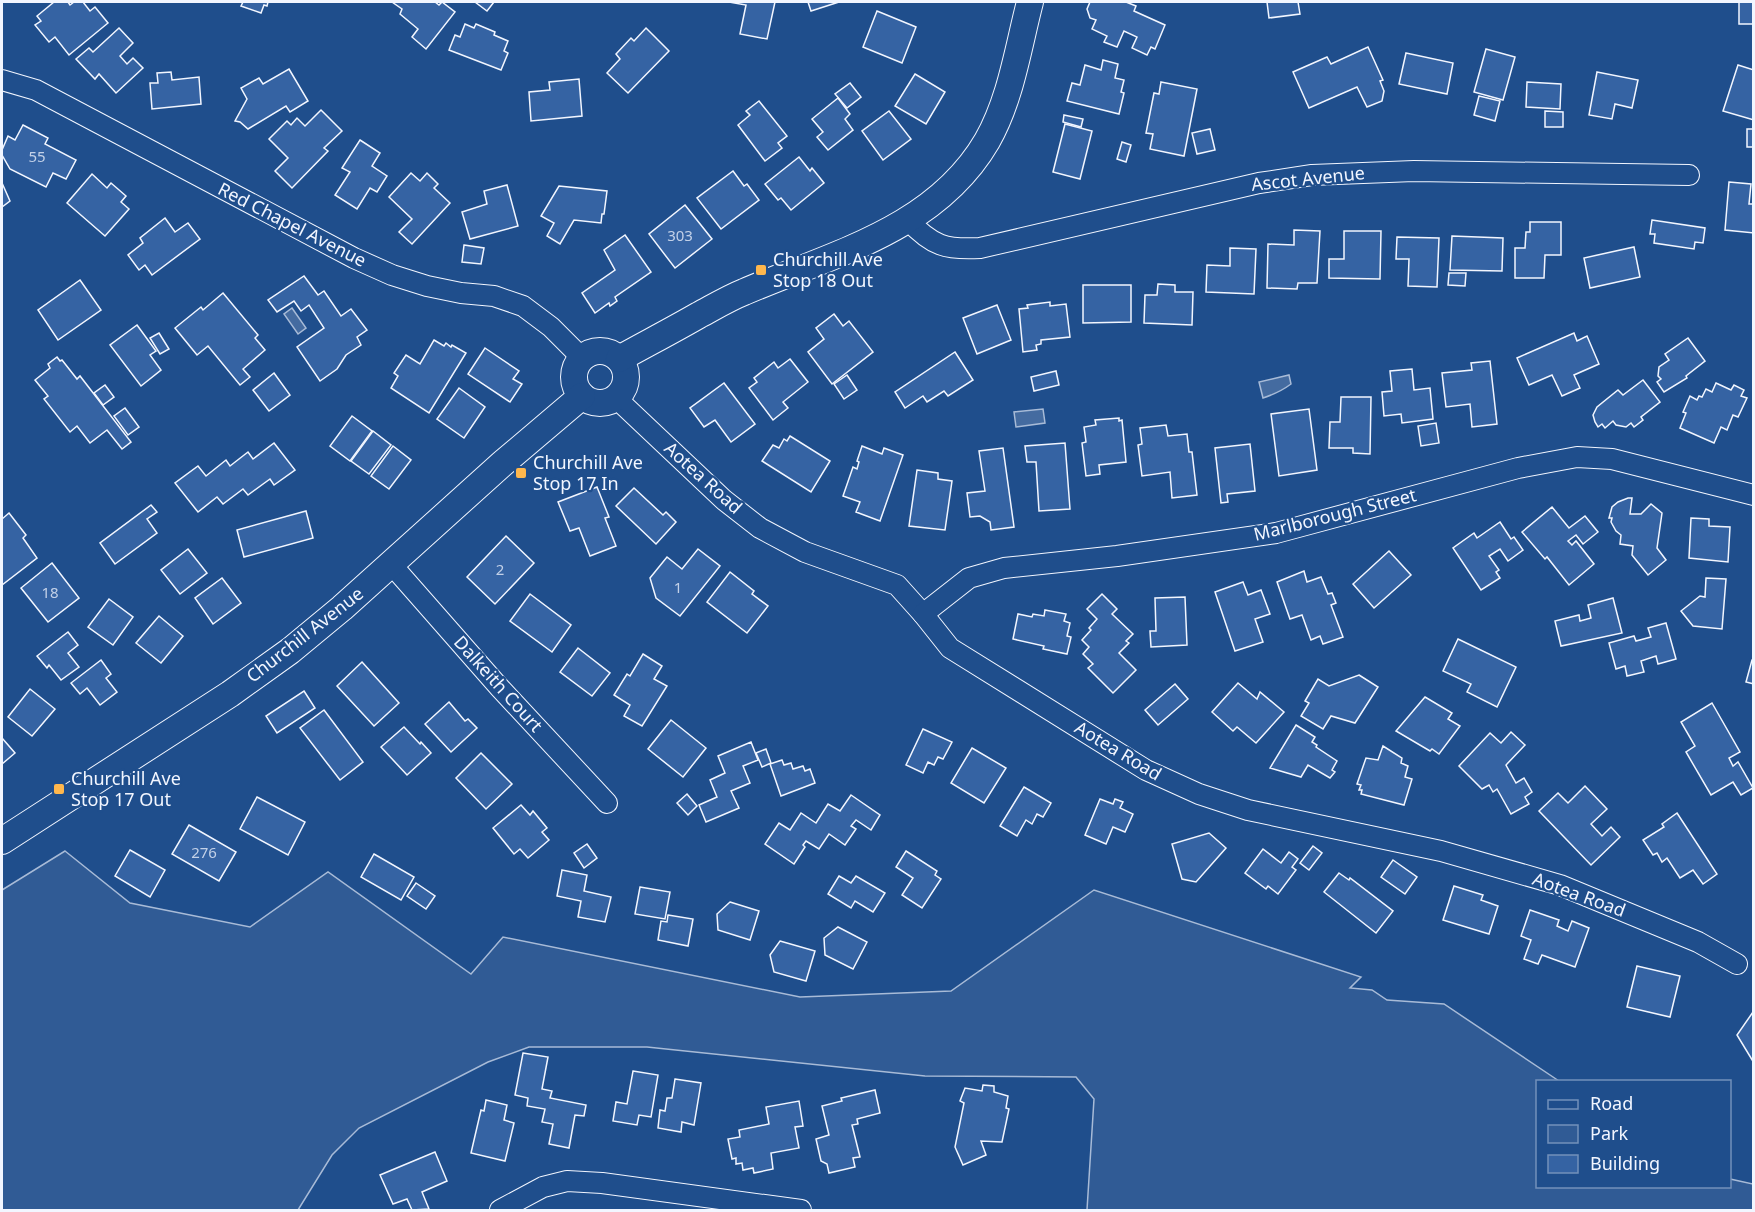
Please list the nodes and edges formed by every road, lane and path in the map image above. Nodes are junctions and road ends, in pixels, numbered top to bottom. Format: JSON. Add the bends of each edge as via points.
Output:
{"nodes":[{"id":1,"x":1030,"y":2,"type":"edge"},
{"id":2,"x":2,"y":80,"type":"edge"},
{"id":3,"x":1689,"y":175,"type":"dead end"},
{"id":4,"x":908,"y":220,"type":"junction"},
{"id":5,"x":582,"y":358,"type":"junction"},
{"id":6,"x":619,"y":358,"type":"junction"},
{"id":7,"x":582,"y":396,"type":"junction"},
{"id":8,"x":616,"y":398,"type":"junction"},
{"id":9,"x":1754,"y":495,"type":"edge"},
{"id":10,"x":391,"y":564,"type":"junction"},
{"id":11,"x":923,"y":614,"type":"junction"},
{"id":12,"x":607,"y":803,"type":"dead end"},
{"id":13,"x":2,"y":841,"type":"edge"},
{"id":14,"x":1737,"y":964,"type":"dead end"},
{"id":15,"x":500,"y":1210,"type":"edge"},
{"id":16,"x":801,"y":1210,"type":"edge"}],
"edges":[{"from":1,"to":4,"type":"street","via":[[1000,114],[986,141],[943,195]]},
{"from":2,"to":5,"type":"street","name":"Red Chapel Avenue","via":[[36,90],[262,211],[392,275],[427,286],[494,296],[523,306]]},
{"from":3,"to":4,"type":"street","name":"Ascot Avenue","via":[[1414,171],[1312,175],[1259,183],[958,250],[939,246]]},
{"from":4,"to":6,"type":"street","via":[[877,237],[741,293]]},
{"from":5,"to":6,"type":"street","via":[[604,351]]},
{"from":5,"to":7,"type":"street","via":[[574,381]]},
{"from":6,"to":8,"type":"street","via":[[626,383]]},
{"from":7,"to":8,"type":"street","via":[[598,403]]},
{"from":7,"to":10,"type":"street","name":"Churchill Avenue"},
{"from":8,"to":11,"type":"street","name":"Aotea Road","via":[[724,500],[760,528],[805,552],[897,585]]},
{"from":9,"to":11,"type":"street","name":"Marlborough Street","via":[[1612,459],[1577,457],[1518,468],[1276,533],[1004,568],[969,578]]},
{"from":10,"to":12,"type":"street","name":"Dalkeith Court","via":[[498,687]]},
{"from":10,"to":13,"type":"street","name":"Churchill Avenue","via":[[307,636],[230,694]]},
{"from":11,"to":14,"type":"street","name":"Aotea Road","via":[[950,648],[1146,770],[1199,794],[1248,810],[1441,851],[1560,885],[1698,942]]},
{"from":15,"to":16,"type":"street","via":[[543,1187],[567,1181]]}]}
